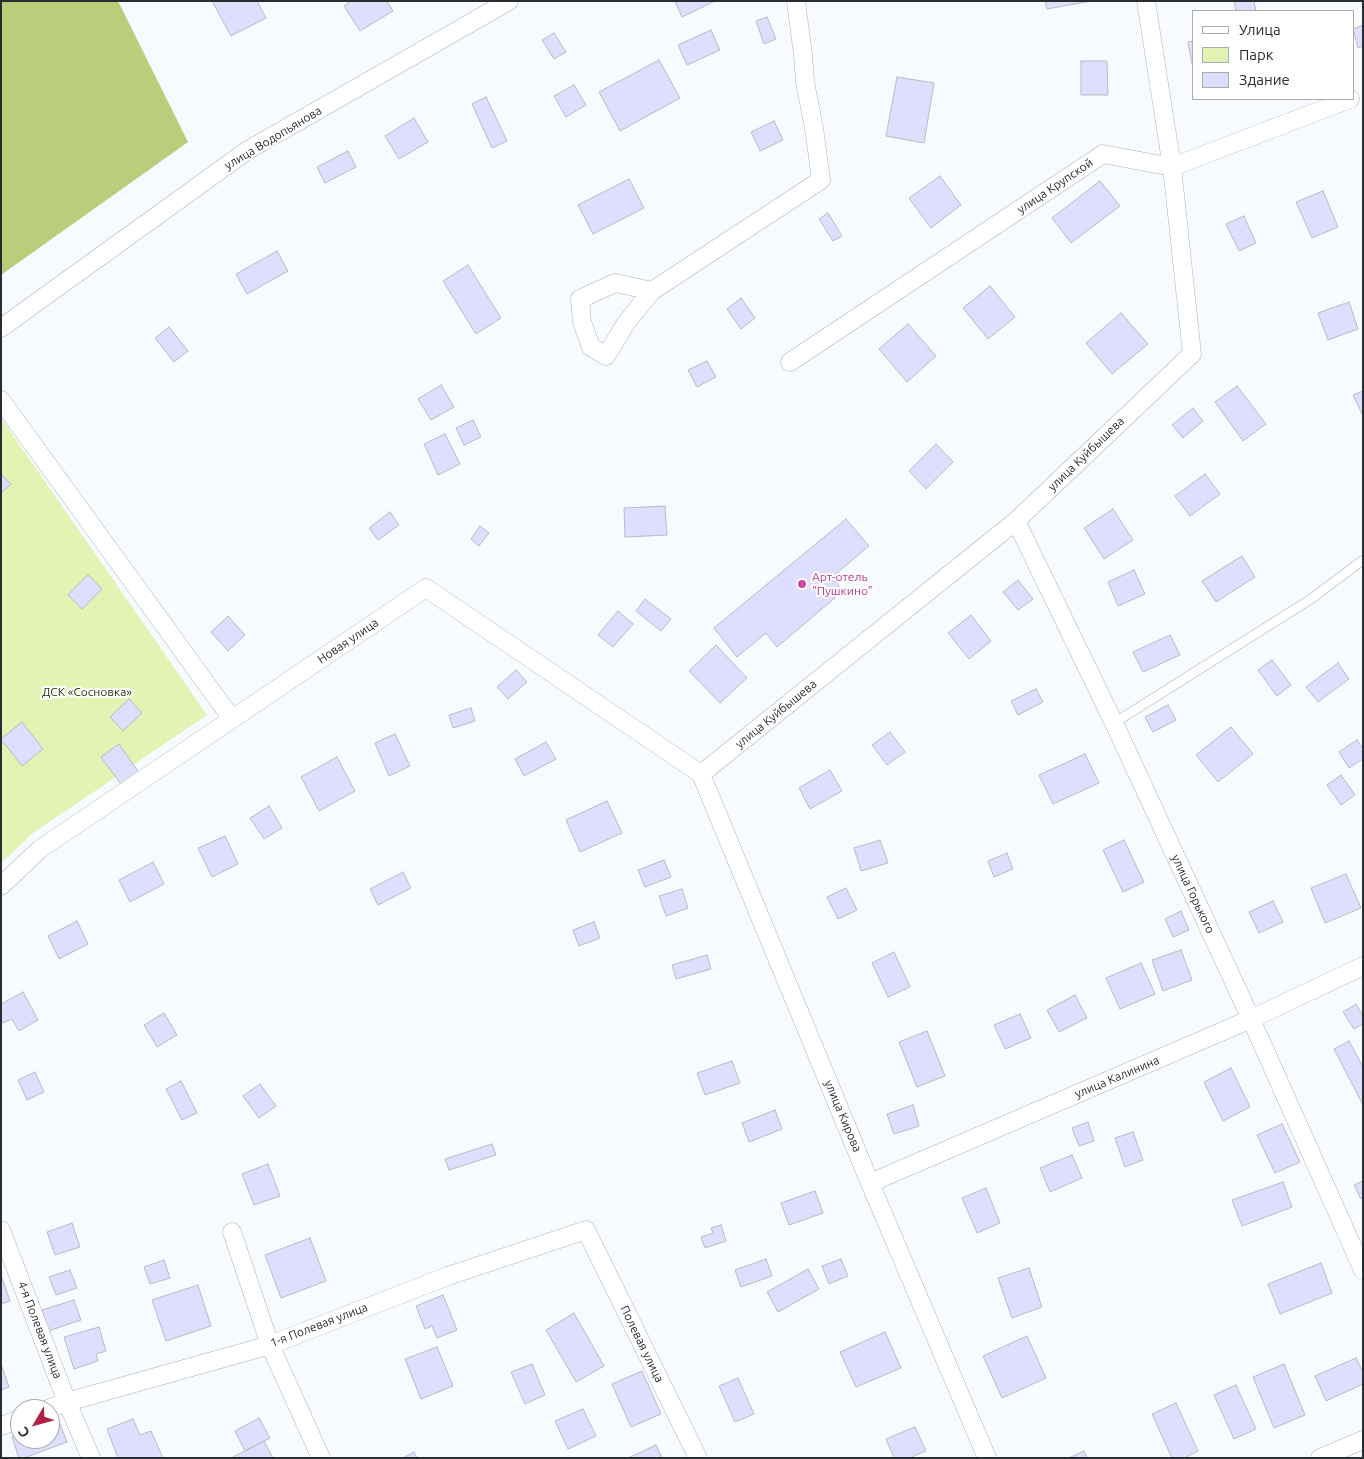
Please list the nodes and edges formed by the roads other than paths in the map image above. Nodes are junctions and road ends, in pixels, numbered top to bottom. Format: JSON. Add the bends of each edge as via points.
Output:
{"nodes":[{"id":1,"x":509,"y":1,"type":"edge"},
{"id":2,"x":796,"y":1,"type":"edge"},
{"id":3,"x":1146,"y":1,"type":"edge"},
{"id":4,"x":1346,"y":100,"type":"edge"},
{"id":5,"x":1172,"y":167,"type":"junction"},
{"id":6,"x":652,"y":291,"type":"junction"},
{"id":7,"x":1,"y":328,"type":"edge"},
{"id":8,"x":790,"y":362,"type":"dead end"},
{"id":9,"x":1,"y":400,"type":"edge"},
{"id":10,"x":1016,"y":521,"type":"junction"},
{"id":11,"x":1363,"y":560,"type":"edge"},
{"id":12,"x":232,"y":719,"type":"junction"},
{"id":13,"x":1114,"y":723,"type":"junction"},
{"id":14,"x":701,"y":774,"type":"junction"},
{"id":15,"x":1,"y":886,"type":"edge"},
{"id":16,"x":1363,"y":966,"type":"edge"},
{"id":17,"x":1251,"y":1019,"type":"junction"},
{"id":18,"x":870,"y":1183,"type":"junction"},
{"id":19,"x":1,"y":1230,"type":"edge"},
{"id":20,"x":586,"y":1230,"type":"joint"},
{"id":21,"x":232,"y":1232,"type":"dead end"},
{"id":22,"x":1363,"y":1270,"type":"edge"},
{"id":23,"x":270,"y":1345,"type":"junction"},
{"id":24,"x":67,"y":1402,"type":"junction"},
{"id":25,"x":60,"y":1405,"type":"edge"},
{"id":26,"x":1363,"y":1440,"type":"edge"},
{"id":27,"x":90,"y":1458,"type":"edge"},
{"id":28,"x":321,"y":1458,"type":"edge"},
{"id":29,"x":698,"y":1458,"type":"edge"},
{"id":30,"x":987,"y":1458,"type":"edge"},
{"id":31,"x":1320,"y":1458,"type":"edge"}],
"edges":[{"from":1,"to":7,"type":"street","name":"улица Водопьянова","via":[[248,150]]},
{"from":2,"to":6,"type":"street","via":[[821,180]]},
{"from":3,"to":5,"type":"street","name":"улица Куйбышева"},
{"from":4,"to":5,"type":"street"},
{"from":5,"to":8,"type":"street","name":"улица Крупской","via":[[1103,154]]},
{"from":5,"to":10,"type":"street","name":"улица Куйбышева","via":[[1192,354]]},
{"from":6,"to":6,"type":"street","via":[[615,283],[580,299],[582,322],[591,347],[606,356],[626,323]]},
{"from":9,"to":12,"type":"street"},
{"from":10,"to":13,"type":"street","name":"улица Горького"},
{"from":10,"to":14,"type":"street","name":"улица Куйбышева"},
{"from":11,"to":13,"type":"lane","via":[[1311,599]]},
{"from":12,"to":14,"type":"street","name":"Новая улица","via":[[426,588]]},
{"from":12,"to":15,"type":"street","name":"Новая улица","via":[[40,849]]},
{"from":13,"to":17,"type":"street","name":"улица Горького"},
{"from":14,"to":18,"type":"street","name":"улица Кирова"},
{"from":16,"to":17,"type":"street","name":"улица Калинина"},
{"from":17,"to":18,"type":"street","name":"улица Калинина"},
{"from":17,"to":22,"type":"street","name":"улица Горького"},
{"from":18,"to":30,"type":"street","name":"улица Кирова"},
{"from":19,"to":24,"type":"street","name":"4-я Полевая улица"},
{"from":20,"to":23,"type":"street","name":"1-я Полевая улица","via":[[448,1276]]},
{"from":20,"to":29,"type":"street","name":"Полевая улица"},
{"from":21,"to":23,"type":"street"},
{"from":23,"to":24,"type":"street","name":"1-я Полевая улица"},
{"from":23,"to":28,"type":"street"},
{"from":24,"to":25,"type":"street","name":"1-я Полевая улица"},
{"from":24,"to":27,"type":"street","name":"4-я Полевая улица"},
{"from":26,"to":31,"type":"street"}]}
